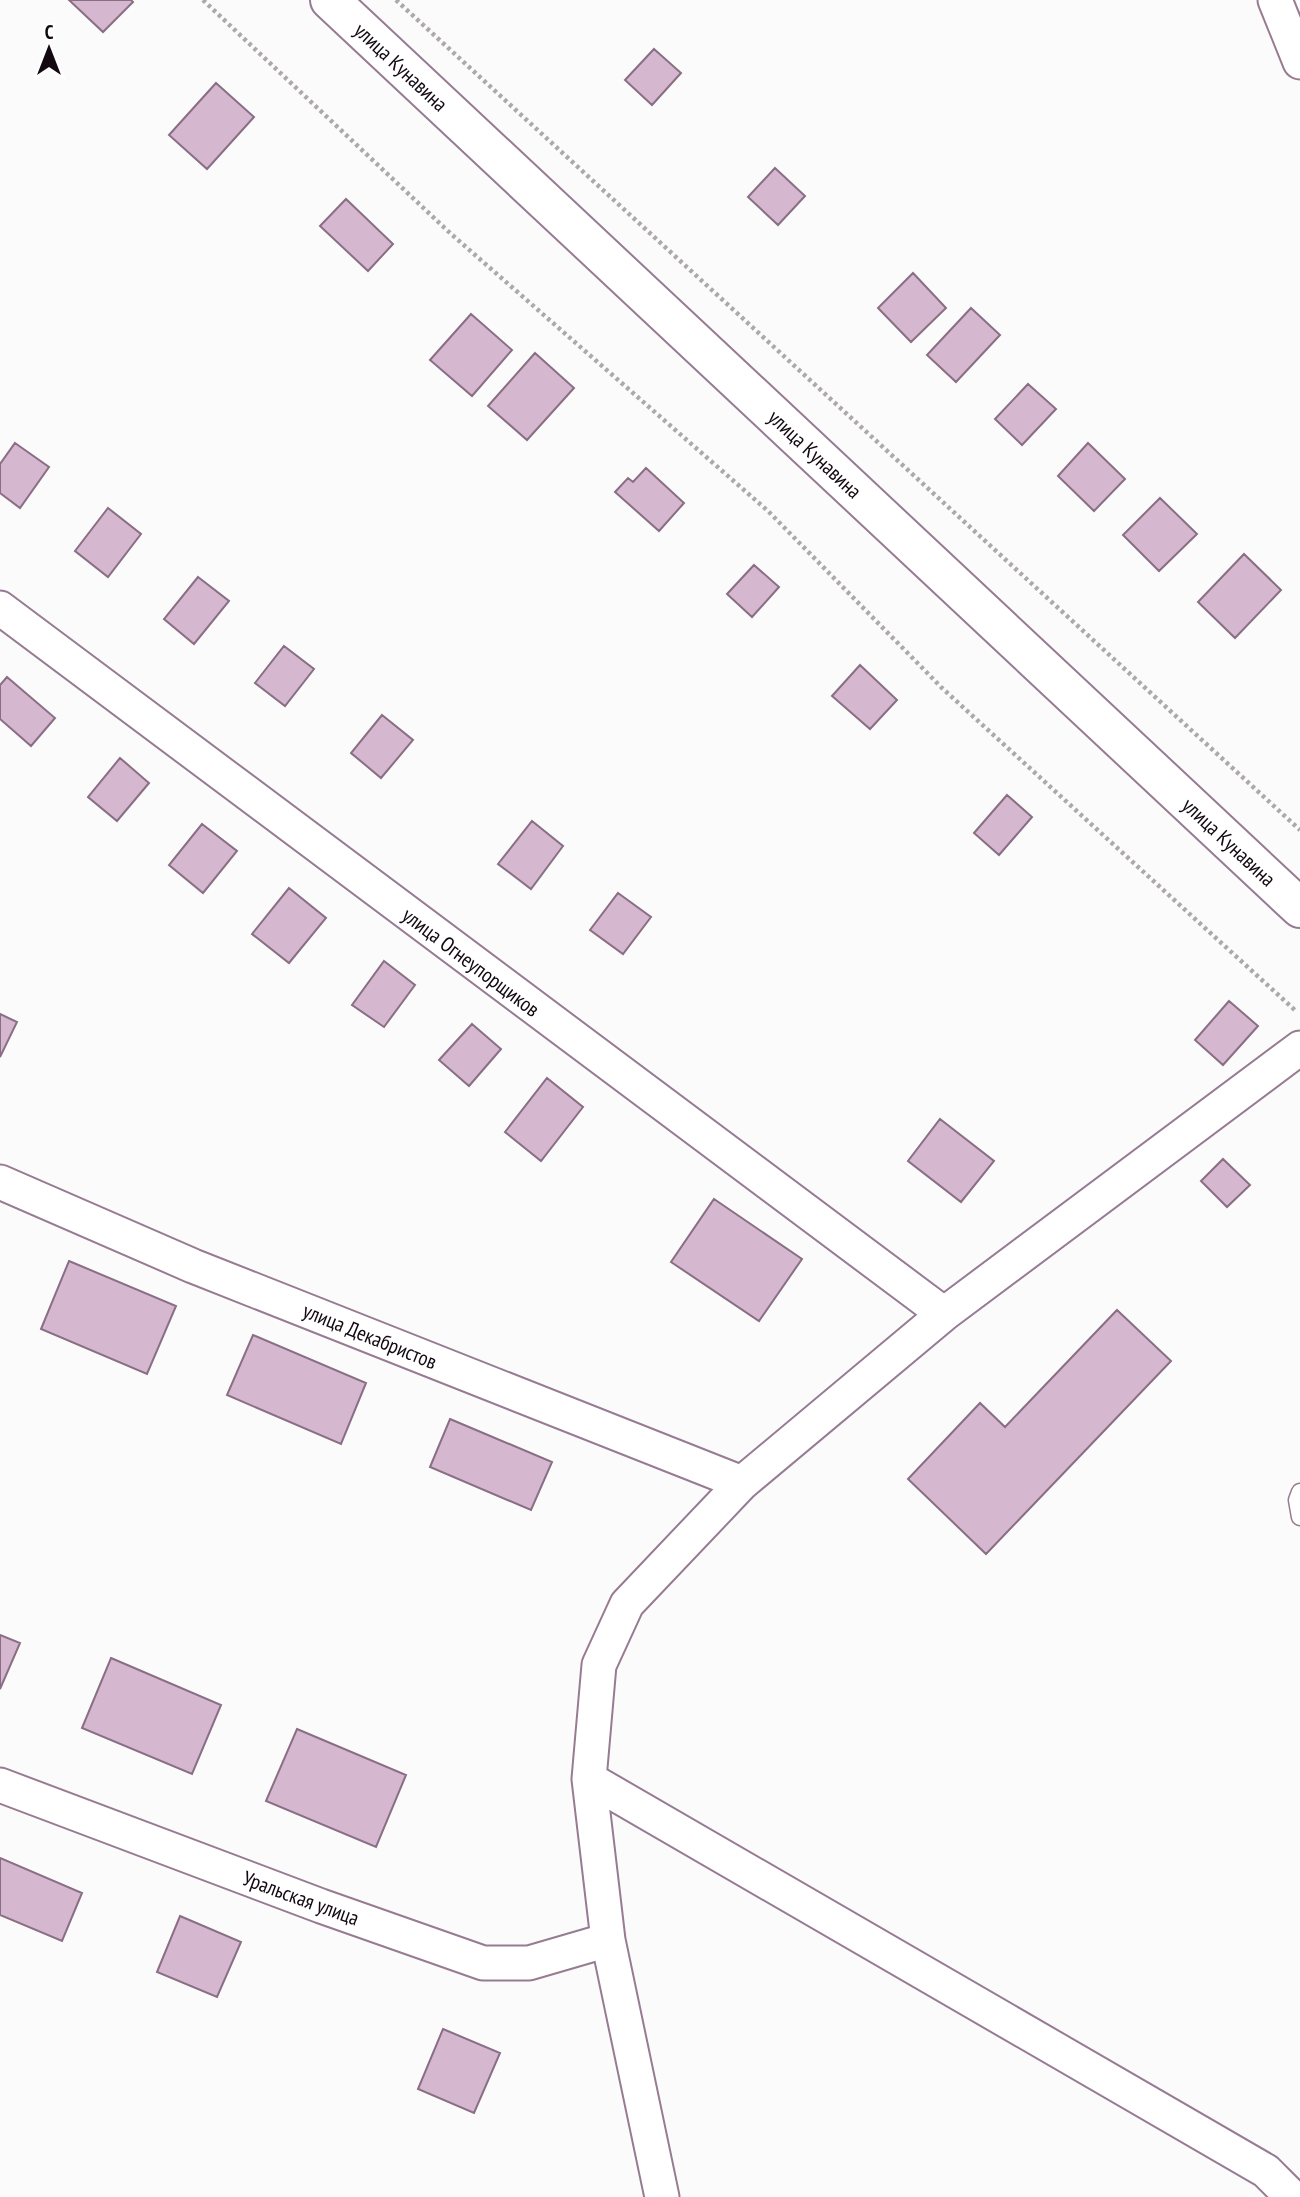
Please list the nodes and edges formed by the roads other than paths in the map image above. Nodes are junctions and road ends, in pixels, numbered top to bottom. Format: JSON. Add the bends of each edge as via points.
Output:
{"nodes":[{"id":1,"x":330,"y":0,"type":"edge"},
{"id":2,"x":1275,"y":0,"type":"edge"},
{"id":3,"x":1300,"y":62,"type":"edge"},
{"id":4,"x":0,"y":608,"type":"edge"},
{"id":5,"x":1300,"y":908,"type":"edge"},
{"id":6,"x":1300,"y":1048,"type":"edge"},
{"id":7,"x":0,"y":1182,"type":"edge"},
{"id":8,"x":944,"y":1314,"type":"junction"},
{"id":9,"x":742,"y":1483,"type":"junction"},
{"id":10,"x":1300,"y":1492,"type":"edge"},
{"id":11,"x":1300,"y":1517,"type":"edge"},
{"id":12,"x":589,"y":1779,"type":"junction"},
{"id":13,"x":0,"y":1785,"type":"edge"},
{"id":14,"x":608,"y":1940,"type":"junction"},
{"id":15,"x":662,"y":2197,"type":"edge"},
{"id":16,"x":1292,"y":2197,"type":"edge"}],
"edges":[{"from":1,"to":5,"type":"main road","name":"улица Кунавина"},
{"from":2,"to":3,"type":"street"},
{"from":4,"to":8,"type":"street","name":"улица Огнеупорщиков"},
{"from":6,"to":8,"type":"street"},
{"from":7,"to":9,"type":"street","name":"улица Декабристов","via":[[193,1266]]},
{"from":8,"to":9,"type":"street"},
{"from":9,"to":12,"type":"street","via":[[627,1604],[598,1665]]},
{"from":10,"to":11,"type":"lane"},
{"from":12,"to":14,"type":"street"},
{"from":12,"to":16,"type":"street","via":[[1266,2171]]},
{"from":13,"to":14,"type":"street","name":"Уральская улица","via":[[483,1963],[528,1963]]},
{"from":14,"to":15,"type":"street"}]}
